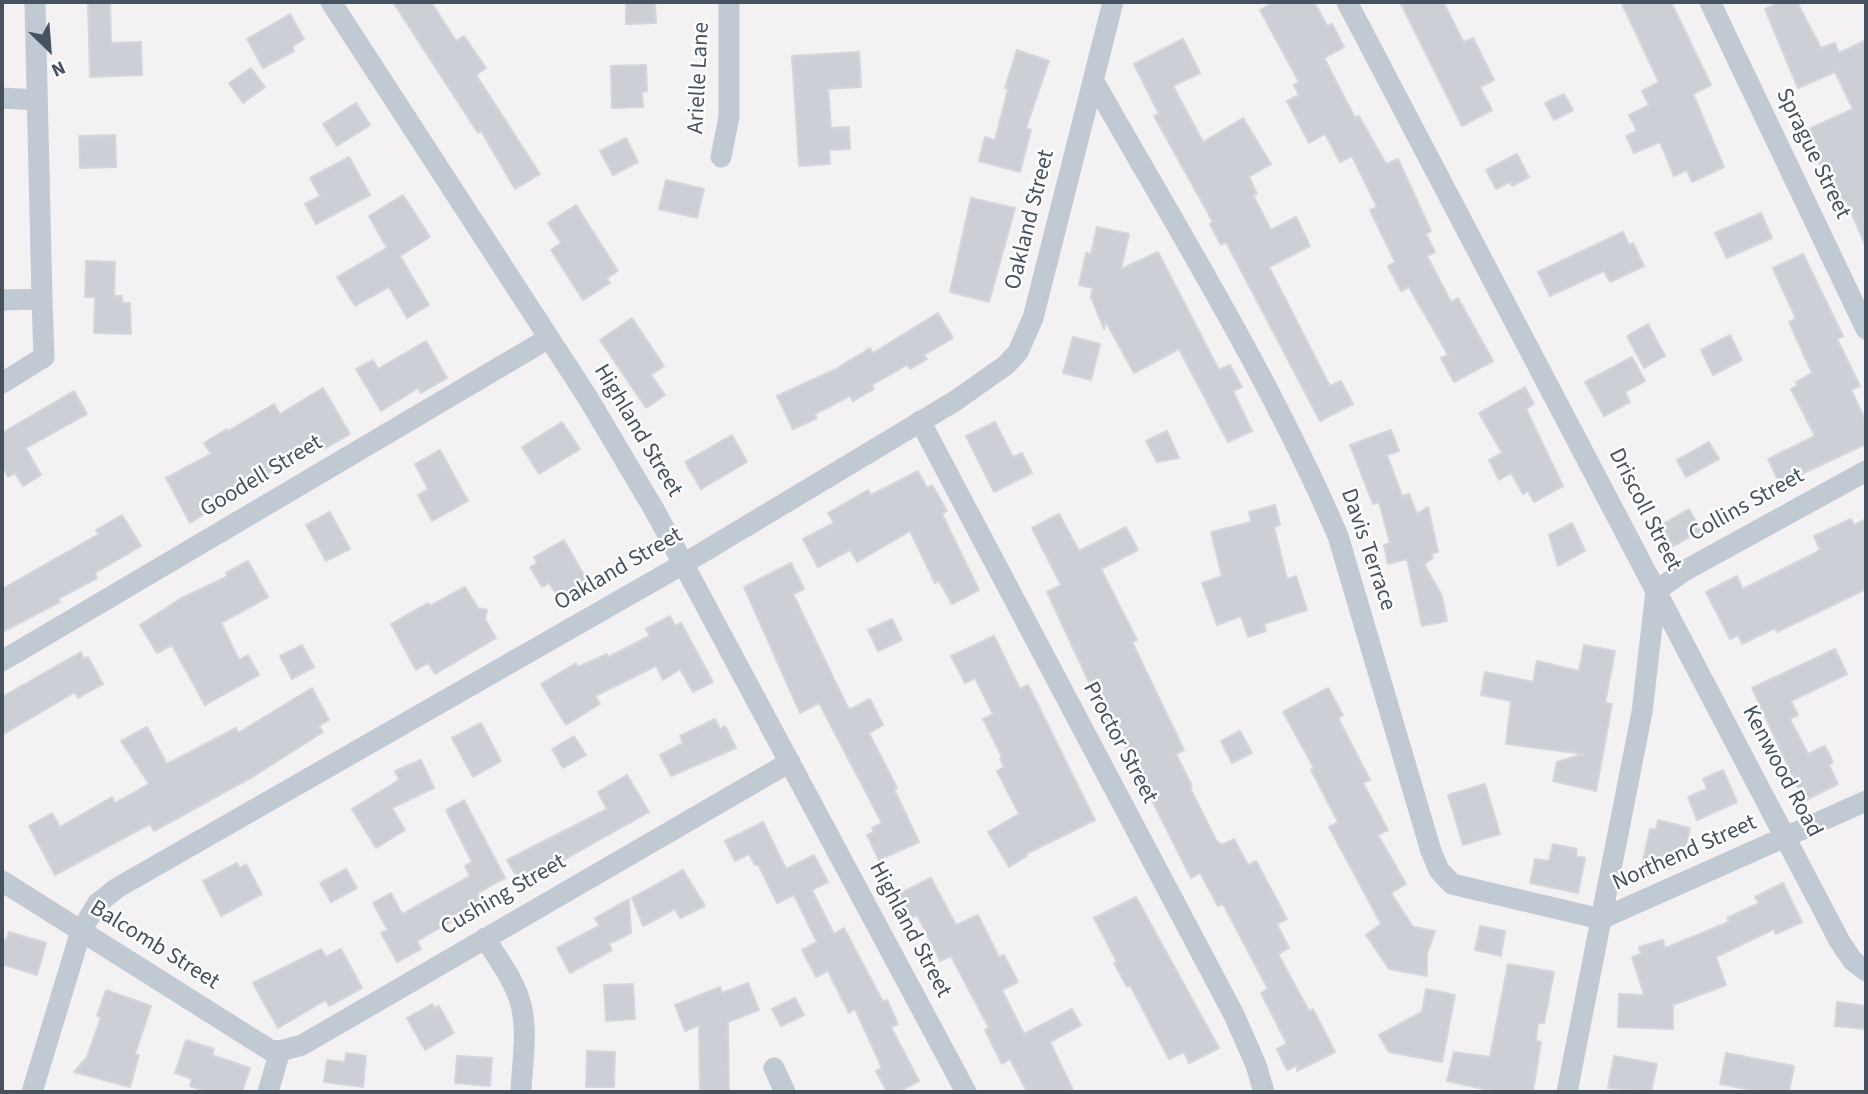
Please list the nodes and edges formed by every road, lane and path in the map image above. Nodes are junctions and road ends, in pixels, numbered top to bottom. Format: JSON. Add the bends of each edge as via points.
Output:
{"nodes":[{"id":1,"x":35,"y":2,"type":"edge"},
{"id":2,"x":331,"y":2,"type":"edge"},
{"id":3,"x":729,"y":2,"type":"edge"},
{"id":4,"x":1113,"y":2,"type":"edge"},
{"id":5,"x":1347,"y":2,"type":"edge"},
{"id":6,"x":1710,"y":2,"type":"edge"},
{"id":7,"x":1093,"y":80,"type":"junction"},
{"id":8,"x":2,"y":98,"type":"edge"},
{"id":9,"x":37,"y":100,"type":"junction"},
{"id":10,"x":721,"y":157,"type":"dead end"},
{"id":11,"x":42,"y":299,"type":"junction"},
{"id":12,"x":2,"y":300,"type":"edge"},
{"id":13,"x":1866,"y":329,"type":"edge"},
{"id":14,"x":549,"y":338,"type":"junction"},
{"id":15,"x":2,"y":383,"type":"edge"},
{"id":16,"x":920,"y":421,"type":"junction"},
{"id":17,"x":1866,"y":471,"type":"edge"},
{"id":18,"x":685,"y":563,"type":"junction"},
{"id":19,"x":1656,"y":591,"type":"junction"},
{"id":20,"x":2,"y":661,"type":"edge"},
{"id":21,"x":790,"y":762,"type":"junction"},
{"id":22,"x":1866,"y":801,"type":"edge"},
{"id":23,"x":1786,"y":839,"type":"junction"},
{"id":24,"x":2,"y":881,"type":"edge"},
{"id":25,"x":1601,"y":919,"type":"junction"},
{"id":26,"x":81,"y":931,"type":"junction"},
{"id":27,"x":485,"y":938,"type":"junction"},
{"id":28,"x":1866,"y":971,"type":"edge"},
{"id":29,"x":280,"y":1051,"type":"junction"},
{"id":30,"x":775,"y":1068,"type":"dead end"},
{"id":31,"x":32,"y":1092,"type":"edge"},
{"id":32,"x":268,"y":1092,"type":"edge"},
{"id":33,"x":521,"y":1092,"type":"edge"},
{"id":34,"x":785,"y":1092,"type":"edge"},
{"id":35,"x":966,"y":1092,"type":"edge"},
{"id":36,"x":1264,"y":1092,"type":"edge"},
{"id":37,"x":1567,"y":1092,"type":"edge"}],
"edges":[{"from":1,"to":9,"type":"street"},
{"from":2,"to":14,"type":"street","name":"Highland Street"},
{"from":3,"to":10,"type":"street","name":"Arielle Lane","via":[[729,117]]},
{"from":4,"to":7,"type":"street","name":"Oakland Street"},
{"from":5,"to":19,"type":"street","name":"Driscoll Street"},
{"from":6,"to":13,"type":"street","name":"Sprague Street"},
{"from":7,"to":16,"type":"street","name":"Oakland Street","via":[[1033,318],[1018,352],[991,377]]},
{"from":7,"to":25,"type":"street","name":"Davis Terrace","via":[[1267,388],[1329,513],[1439,870],[1452,884],[1469,891]]},
{"from":8,"to":9,"type":"street"},
{"from":9,"to":11,"type":"street"},
{"from":11,"to":12,"type":"street"},
{"from":11,"to":15,"type":"street","via":[[44,357]]},
{"from":14,"to":18,"type":"street","name":"Highland Street"},
{"from":14,"to":20,"type":"street","name":"Goodell Street"},
{"from":16,"to":18,"type":"street","name":"Oakland Street"},
{"from":16,"to":36,"type":"street","name":"Proctor Street","via":[[1234,1015]]},
{"from":17,"to":19,"type":"street","name":"Collins Street","via":[[1684,570]]},
{"from":18,"to":21,"type":"street","name":"Highland Street"},
{"from":18,"to":26,"type":"street","name":"Oakland Street","via":[[125,883],[97,904]]},
{"from":19,"to":23,"type":"street","name":"Kenwood Road"},
{"from":19,"to":25,"type":"street","name":"Driscoll Street","via":[[1643,712]]},
{"from":21,"to":27,"type":"street","name":"Cushing Street"},
{"from":21,"to":35,"type":"street","name":"Highland Street"},
{"from":22,"to":23,"type":"street","name":"Northend Street"},
{"from":23,"to":25,"type":"street","name":"Northend Street"},
{"from":23,"to":28,"type":"street","name":"Kenwood Road","via":[[1840,942]]},
{"from":24,"to":26,"type":"street","name":"Balcomb Street"},
{"from":25,"to":37,"type":"street","name":"Driscoll Street"},
{"from":26,"to":29,"type":"street","name":"Balcomb Street","via":[[270,1050]]},
{"from":26,"to":31,"type":"street","name":"Oakland Street"},
{"from":27,"to":29,"type":"street","name":"Cushing Street","via":[[302,1045]]},
{"from":27,"to":33,"type":"street","via":[[521,1005]]},
{"from":29,"to":32,"type":"street"},
{"from":30,"to":34,"type":"street"}]}
